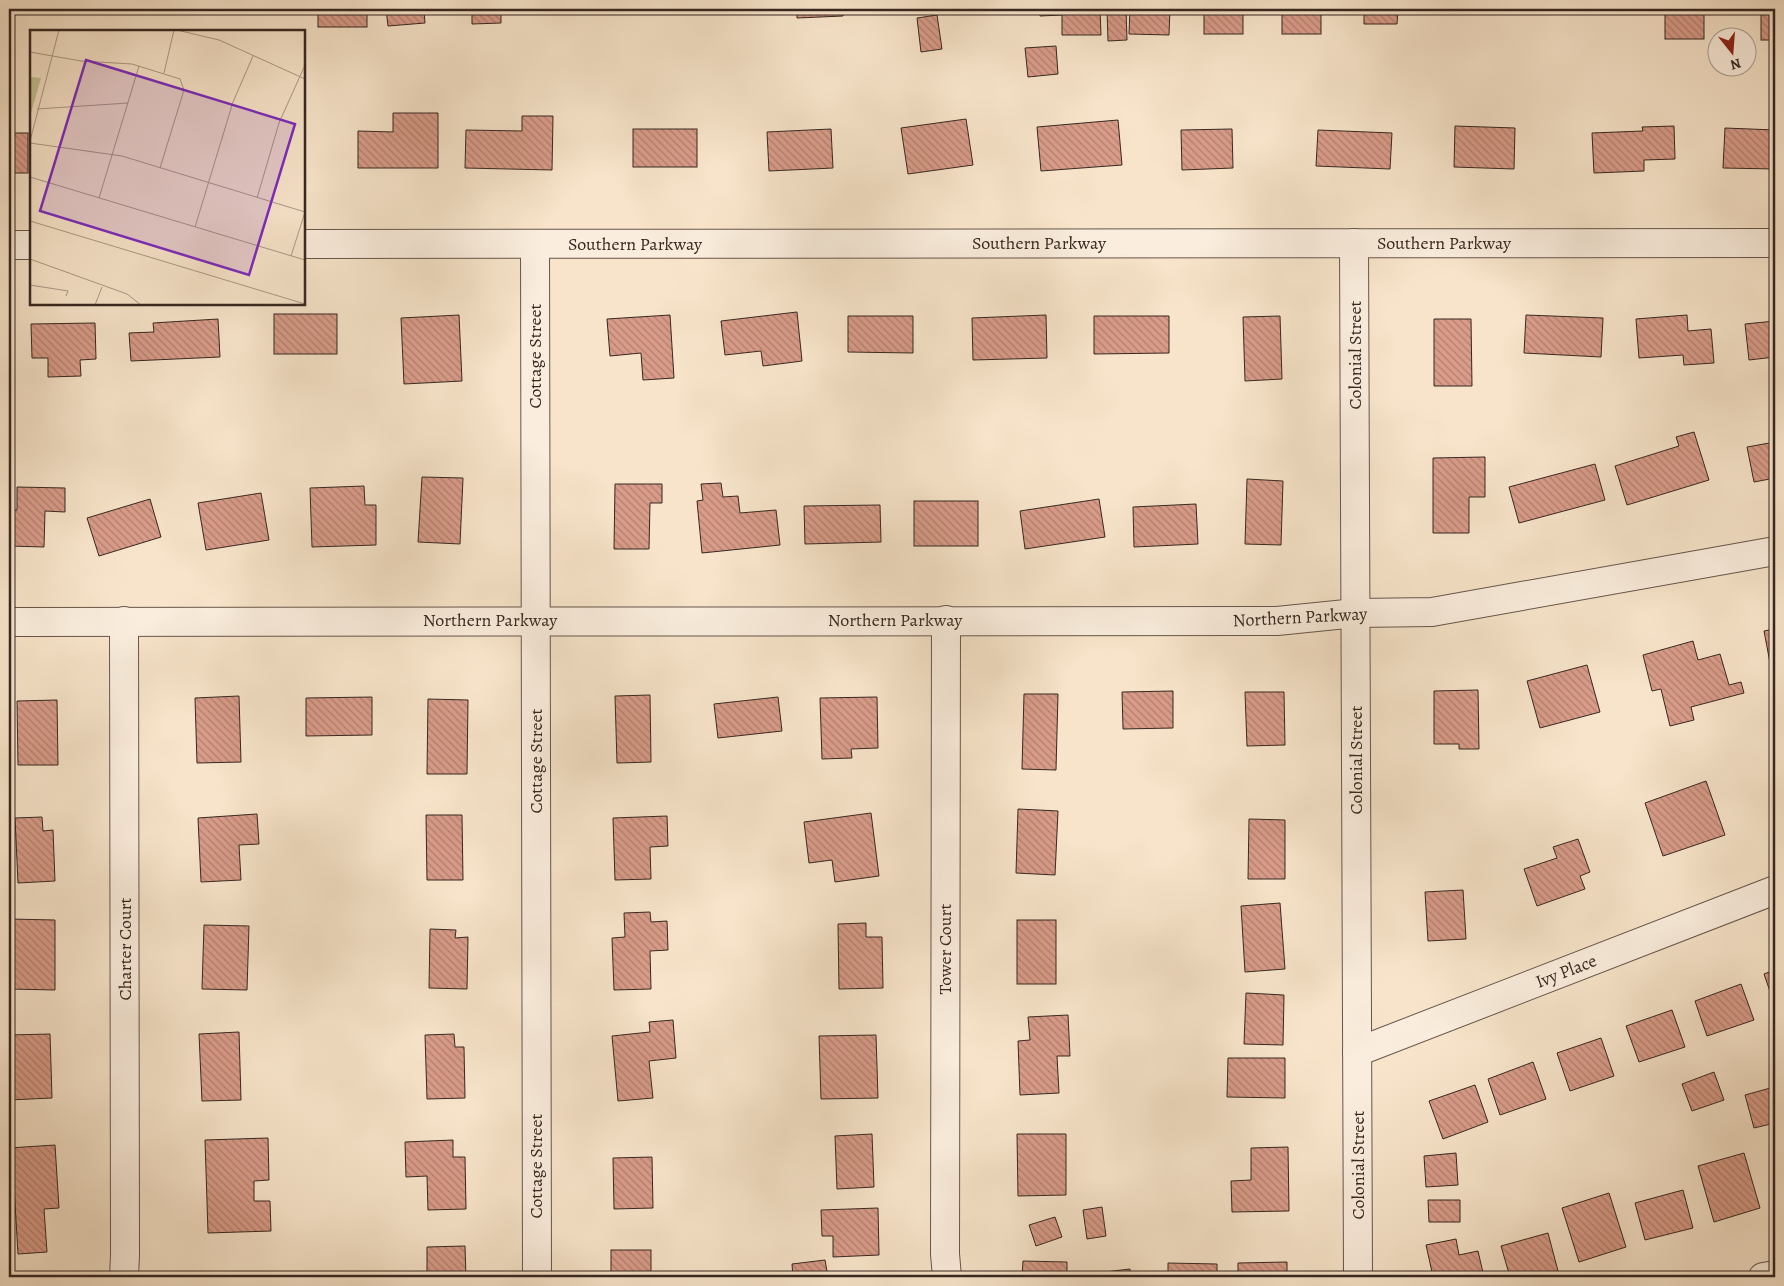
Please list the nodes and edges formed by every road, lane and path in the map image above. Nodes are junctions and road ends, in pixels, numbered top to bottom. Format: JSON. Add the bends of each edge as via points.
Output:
{"nodes":[{"id":1,"x":1775,"y":242,"type":"edge"},
{"id":2,"x":1354,"y":243,"type":"junction"},
{"id":3,"x":305,"y":244,"type":"edge"},
{"id":4,"x":535,"y":244,"type":"junction"},
{"id":5,"x":9,"y":245,"type":"edge"},
{"id":6,"x":30,"y":245,"type":"edge"},
{"id":7,"x":1775,"y":551,"type":"edge"},
{"id":8,"x":1356,"y":613,"type":"junction"},
{"id":9,"x":535,"y":620,"type":"junction"},
{"id":10,"x":946,"y":620,"type":"junction"},
{"id":11,"x":124,"y":621,"type":"junction"},
{"id":12,"x":9,"y":622,"type":"edge"},
{"id":13,"x":1775,"y":890,"type":"edge"},
{"id":14,"x":1358,"y":1052,"type":"junction"},
{"id":15,"x":1775,"y":1275,"type":"edge"},
{"id":16,"x":124,"y":1277,"type":"edge"},
{"id":17,"x":537,"y":1277,"type":"edge"},
{"id":18,"x":947,"y":1277,"type":"edge"},
{"id":19,"x":1358,"y":1277,"type":"edge"},
{"id":20,"x":1763,"y":1277,"type":"edge"}],
"edges":[{"from":1,"to":2,"type":"street","name":"Southern Parkway"},
{"from":2,"to":4,"type":"street","name":"Southern Parkway"},
{"from":2,"to":8,"type":"street","name":"Colonial Street"},
{"from":3,"to":4,"type":"street","name":"Southern Parkway"},
{"from":4,"to":9,"type":"street","name":"Cottage Street"},
{"from":5,"to":6,"type":"street"},
{"from":7,"to":8,"type":"street","name":"Northern Parkway","via":[[1432,612]]},
{"from":8,"to":10,"type":"street","name":"Northern Parkway","via":[[1277,621]]},
{"from":8,"to":14,"type":"street","name":"Colonial Street"},
{"from":9,"to":10,"type":"street","name":"Northern Parkway"},
{"from":9,"to":11,"type":"street","name":"Northern Parkway"},
{"from":9,"to":17,"type":"street","name":"Cottage Street"},
{"from":10,"to":18,"type":"street","name":"Tower Court"},
{"from":11,"to":12,"type":"street","name":"Northern Parkway"},
{"from":11,"to":16,"type":"street","name":"Charter Court"},
{"from":13,"to":14,"type":"street","name":"Ivy Place"},
{"from":14,"to":19,"type":"street","name":"Colonial Street"},
{"from":15,"to":20,"type":"street"}]}
